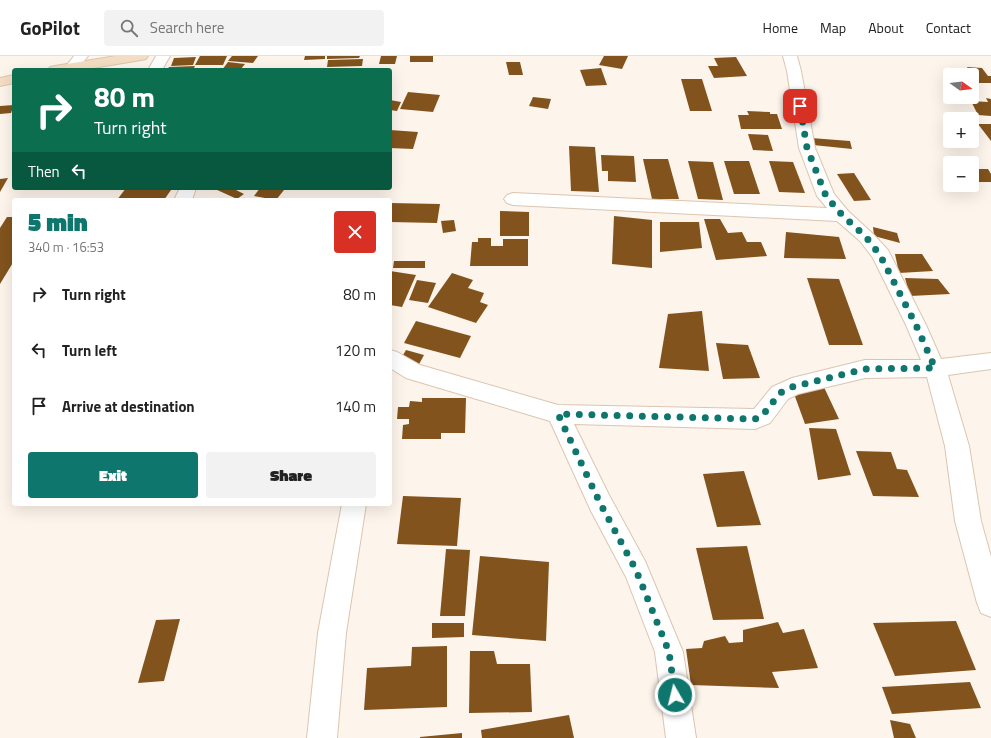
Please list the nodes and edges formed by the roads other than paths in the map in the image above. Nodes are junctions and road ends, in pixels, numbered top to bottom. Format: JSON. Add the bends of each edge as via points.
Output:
{"nodes":[{"id":1,"x":141,"y":56,"type":"edge"},
{"id":2,"x":163,"y":56,"type":"edge"},
{"id":3,"x":790,"y":56,"type":"edge"},
{"id":4,"x":77,"y":61,"type":"edge"},
{"id":5,"x":60,"y":68,"type":"edge"},
{"id":6,"x":156,"y":68,"type":"edge"},
{"id":7,"x":12,"y":79,"type":"edge"},
{"id":8,"x":0,"y":82,"type":"edge"},
{"id":9,"x":513,"y":199,"type":"dead end"},
{"id":10,"x":842,"y":215,"type":"junction"},
{"id":11,"x":392,"y":359,"type":"edge"},
{"id":12,"x":991,"y":361,"type":"edge"},
{"id":13,"x":935,"y":368,"type":"junction"},
{"id":14,"x":558,"y":414,"type":"junction"},
{"id":15,"x":354,"y":506,"type":"edge"},
{"id":16,"x":991,"y":603,"type":"edge"},
{"id":17,"x":322,"y":738,"type":"edge"},
{"id":18,"x":681,"y":738,"type":"edge"}],
"edges":[{"from":1,"to":4,"type":"main road"},
{"from":2,"to":6,"type":"street"},
{"from":3,"to":10,"type":"street","via":[[807,148],[826,196]]},
{"from":4,"to":5,"type":"main road"},
{"from":7,"to":8,"type":"main road"},
{"from":9,"to":10,"type":"street"},
{"from":10,"to":13,"type":"street","via":[[866,237],[880,255]]},
{"from":11,"to":14,"type":"street","via":[[414,372]]},
{"from":12,"to":13,"type":"street"},
{"from":13,"to":14,"type":"street","via":[[865,369],[792,387],[780,393],[762,416],[755,419]]},
{"from":13,"to":16,"type":"street","via":[[956,446],[968,521]]},
{"from":14,"to":18,"type":"street","via":[[600,503],[636,570],[669,652]]},
{"from":15,"to":17,"type":"street","via":[[332,633]]}]}
